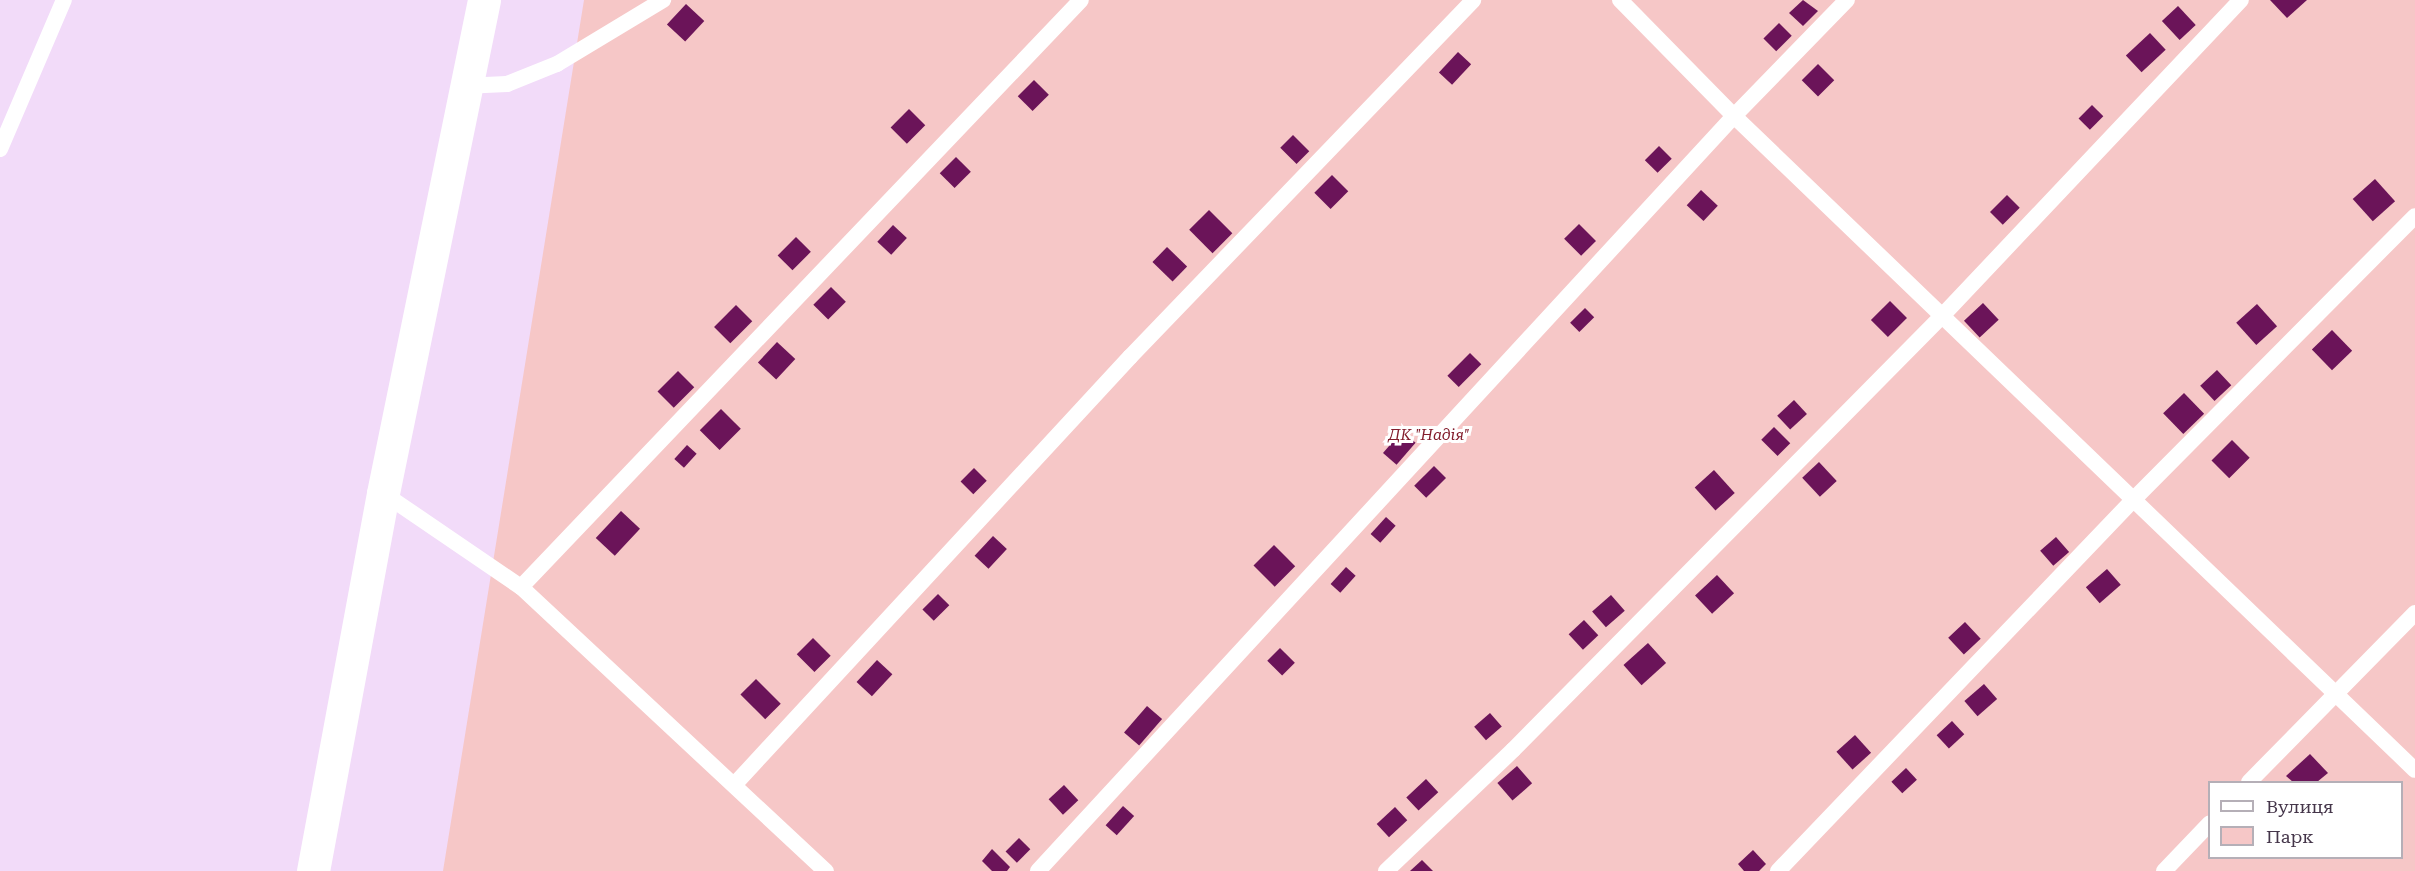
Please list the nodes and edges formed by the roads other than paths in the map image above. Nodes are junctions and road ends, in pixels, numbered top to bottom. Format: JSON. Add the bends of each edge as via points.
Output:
{"nodes":[{"id":1,"x":64,"y":0,"type":"edge"},
{"id":2,"x":484,"y":0,"type":"edge"},
{"id":3,"x":663,"y":0,"type":"edge"},
{"id":4,"x":1081,"y":0,"type":"edge"},
{"id":5,"x":1473,"y":0,"type":"edge"},
{"id":6,"x":1620,"y":0,"type":"edge"},
{"id":7,"x":1847,"y":0,"type":"edge"},
{"id":8,"x":2241,"y":0,"type":"edge"},
{"id":9,"x":464,"y":86,"type":"junction"},
{"id":10,"x":1734,"y":116,"type":"junction"},
{"id":11,"x":0,"y":149,"type":"edge"},
{"id":12,"x":2415,"y":216,"type":"edge"},
{"id":13,"x":1942,"y":316,"type":"junction"},
{"id":14,"x":383,"y":493,"type":"junction"},
{"id":15,"x":2135,"y":498,"type":"junction"},
{"id":16,"x":521,"y":587,"type":"junction"},
{"id":17,"x":2415,"y":613,"type":"edge"},
{"id":18,"x":2335,"y":693,"type":"junction"},
{"id":19,"x":2415,"y":770,"type":"edge"},
{"id":20,"x":2251,"y":781,"type":"edge"},
{"id":21,"x":735,"y":783,"type":"junction"},
{"id":22,"x":2208,"y":825,"type":"edge"},
{"id":23,"x":313,"y":871,"type":"edge"},
{"id":24,"x":826,"y":871,"type":"edge"},
{"id":25,"x":1038,"y":871,"type":"edge"},
{"id":26,"x":1386,"y":871,"type":"edge"},
{"id":27,"x":1778,"y":871,"type":"edge"},
{"id":28,"x":2163,"y":871,"type":"edge"}],
"edges":[{"from":1,"to":11,"type":"lane"},
{"from":2,"to":9,"type":"street"},
{"from":3,"to":9,"type":"lane","via":[[557,64],[507,84]]},
{"from":4,"to":16,"type":"lane"},
{"from":5,"to":21,"type":"lane","via":[[1130,357]]},
{"from":6,"to":10,"type":"lane"},
{"from":7,"to":10,"type":"lane"},
{"from":8,"to":13,"type":"lane"},
{"from":9,"to":14,"type":"street"},
{"from":10,"to":13,"type":"lane"},
{"from":10,"to":25,"type":"lane"},
{"from":12,"to":15,"type":"lane"},
{"from":13,"to":15,"type":"lane"},
{"from":13,"to":26,"type":"lane","via":[[1514,750]]},
{"from":14,"to":16,"type":"lane"},
{"from":14,"to":23,"type":"street"},
{"from":15,"to":18,"type":"lane"},
{"from":15,"to":27,"type":"lane"},
{"from":16,"to":21,"type":"lane"},
{"from":17,"to":18,"type":"lane"},
{"from":18,"to":19,"type":"lane"},
{"from":18,"to":20,"type":"lane"},
{"from":21,"to":24,"type":"lane"},
{"from":22,"to":28,"type":"lane"}]}
